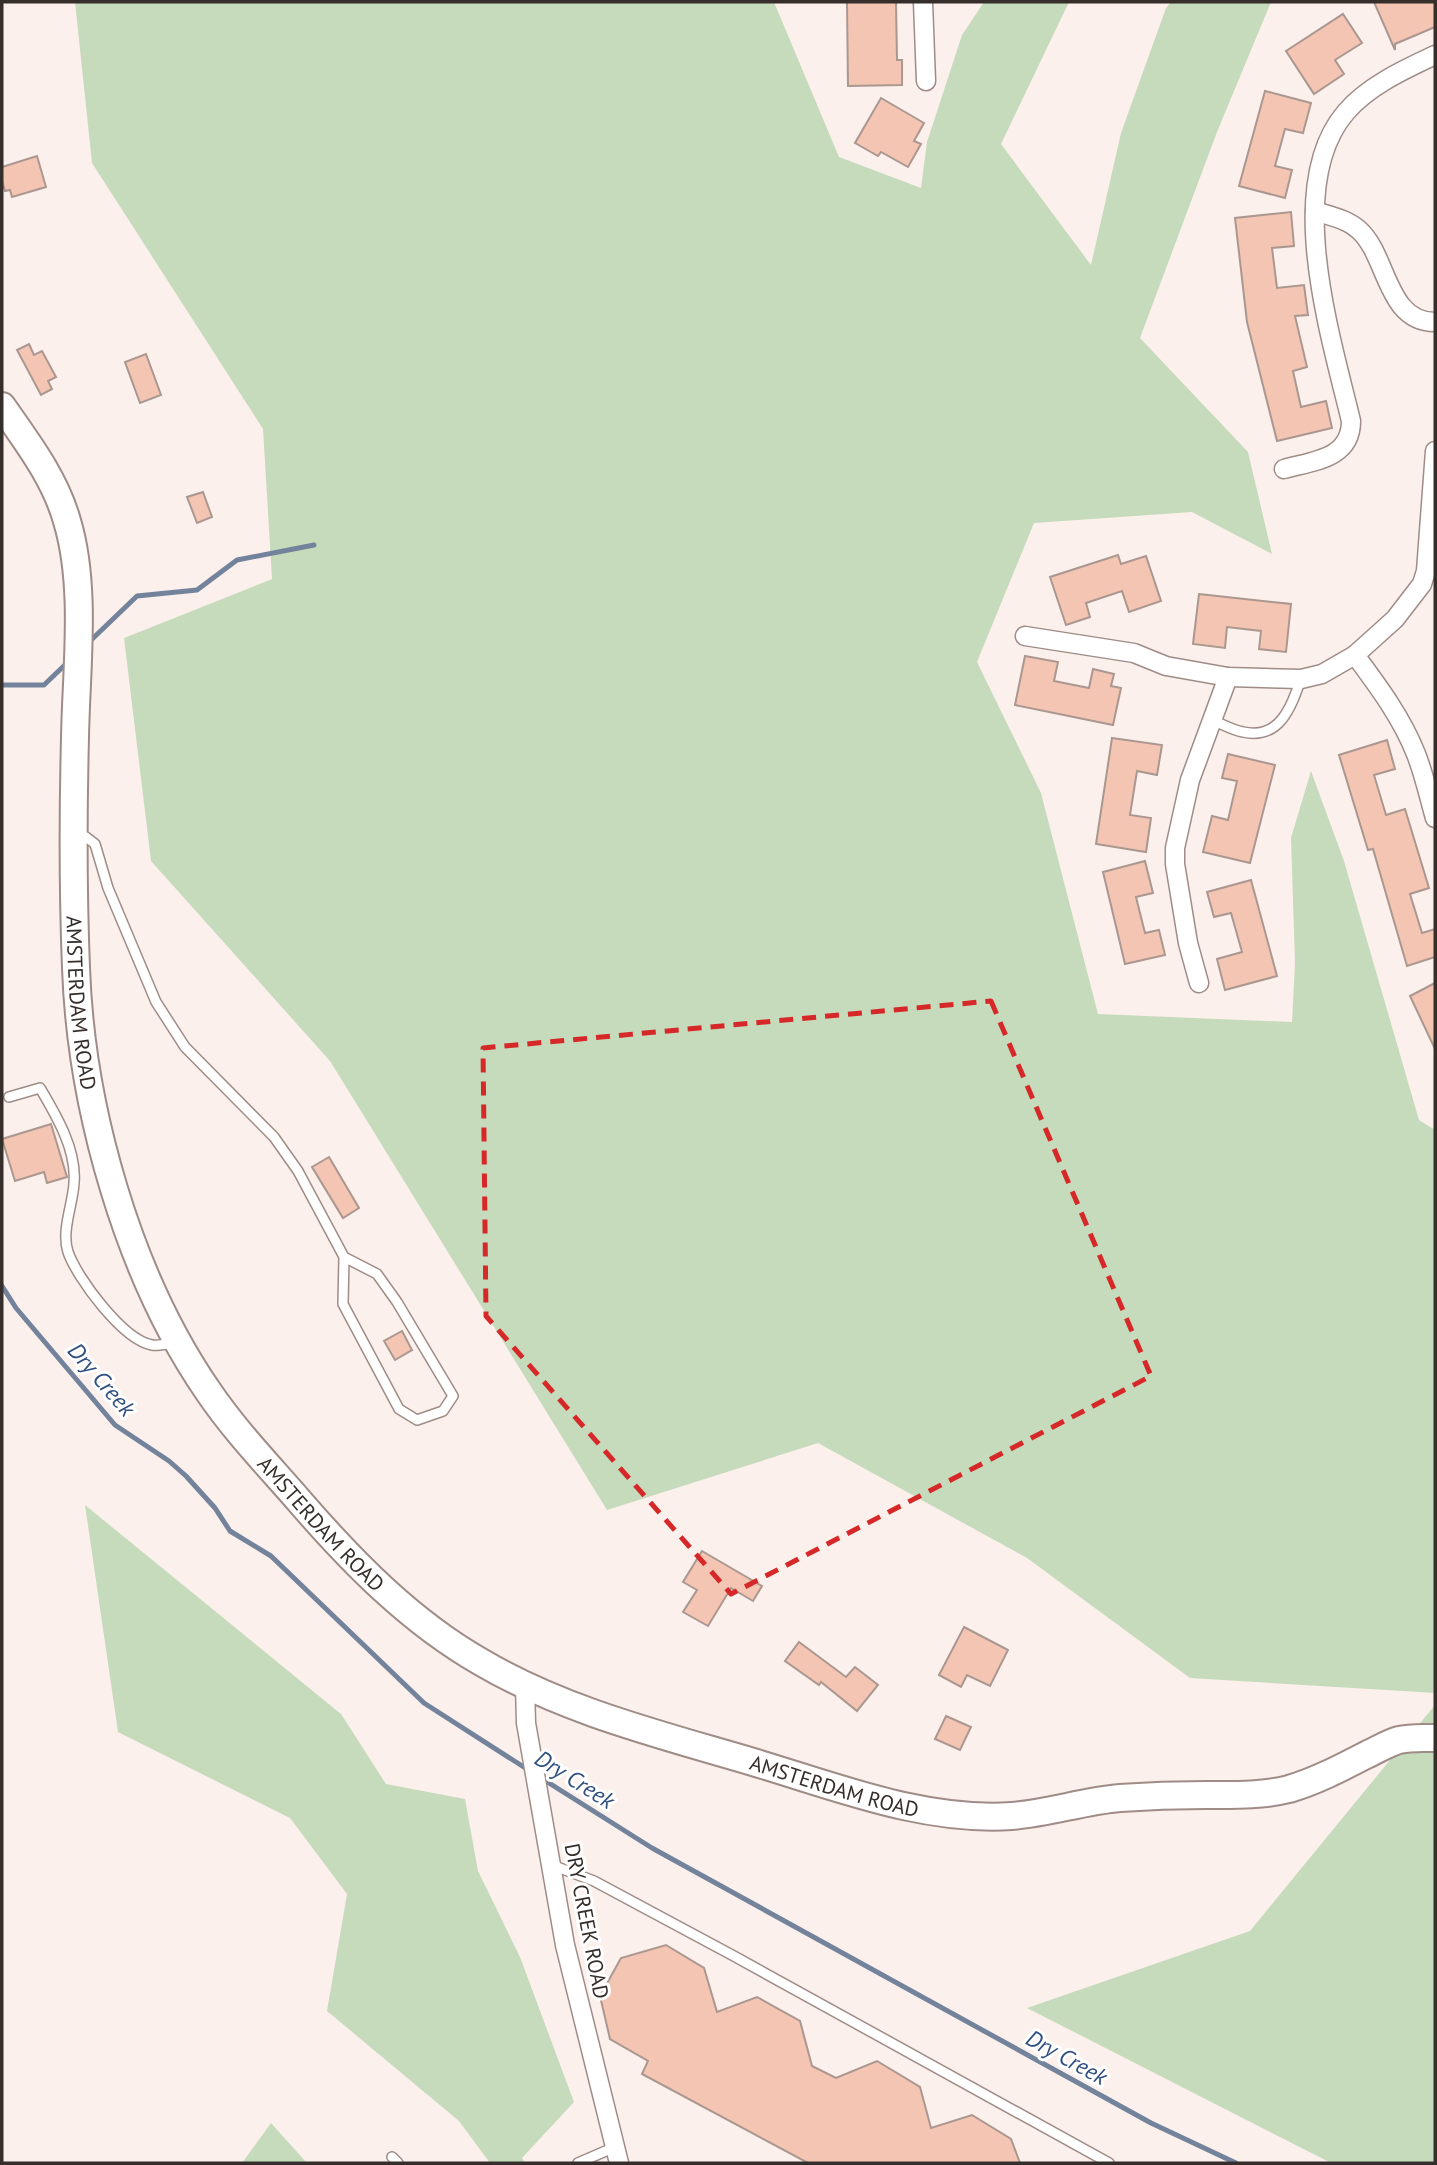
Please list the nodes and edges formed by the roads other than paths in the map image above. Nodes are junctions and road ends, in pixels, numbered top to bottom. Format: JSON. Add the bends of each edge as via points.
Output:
{"nodes":[{"id":1,"x":923,"y":2,"type":"edge"},
{"id":2,"x":1435,"y":55,"type":"edge"},
{"id":3,"x":926,"y":81,"type":"dead end"},
{"id":4,"x":1315,"y":211,"type":"junction"},
{"id":5,"x":1435,"y":322,"type":"edge"},
{"id":6,"x":2,"y":406,"type":"edge"},
{"id":7,"x":1435,"y":451,"type":"edge"},
{"id":8,"x":1284,"y":469,"type":"dead end"},
{"id":9,"x":1431,"y":571,"type":"edge"},
{"id":10,"x":1024,"y":636,"type":"dead end"},
{"id":11,"x":1355,"y":655,"type":"junction"},
{"id":12,"x":1228,"y":677,"type":"junction"},
{"id":13,"x":1301,"y":679,"type":"junction"},
{"id":14,"x":1212,"y":720,"type":"junction"},
{"id":15,"x":1435,"y":818,"type":"edge"},
{"id":16,"x":74,"y":836,"type":"junction"},
{"id":17,"x":1199,"y":982,"type":"dead end"},
{"id":18,"x":9,"y":1097,"type":"dead end"},
{"id":19,"x":344,"y":1257,"type":"junction"},
{"id":20,"x":178,"y":1342,"type":"junction"},
{"id":21,"x":525,"y":1685,"type":"junction"},
{"id":22,"x":1435,"y":1738,"type":"edge"},
{"id":23,"x":550,"y":1864,"type":"junction"},
{"id":24,"x":617,"y":2155,"type":"edge"},
{"id":25,"x":578,"y":2163,"type":"edge"},
{"id":26,"x":1109,"y":2163,"type":"edge"}],
"edges":[{"from":1,"to":3,"type":"street"},
{"from":2,"to":4,"type":"street","via":[[1374,88],[1347,110],[1326,147]]},
{"from":4,"to":5,"type":"street","via":[[1343,219],[1359,230],[1407,313]]},
{"from":4,"to":8,"type":"street","via":[[1318,268],[1351,434],[1336,453]]},
{"from":6,"to":16,"type":"main road","name":"AMSTERDAM ROAD","via":[[55,488],[76,564]]},
{"from":7,"to":9,"type":"street"},
{"from":9,"to":11,"type":"street","via":[[1395,619]]},
{"from":10,"to":12,"type":"street","via":[[1134,653],[1166,666]]},
{"from":11,"to":13,"type":"street","via":[[1322,674]]},
{"from":11,"to":15,"type":"street","via":[[1405,730]]},
{"from":12,"to":13,"type":"street"},
{"from":12,"to":14,"type":"street"},
{"from":13,"to":14,"type":"lane","via":[[1290,710],[1270,729],[1242,732]]},
{"from":14,"to":17,"type":"street","via":[[1190,780],[1175,848],[1188,943]]},
{"from":16,"to":19,"type":"lane","via":[[95,844],[108,888],[156,1002],[185,1047],[274,1137],[298,1171]]},
{"from":16,"to":20,"type":"main road","name":"AMSTERDAM ROAD","via":[[76,975],[88,1086],[137,1253]]},
{"from":18,"to":20,"type":"lane","via":[[40,1088],[59,1120],[75,1179],[66,1237],[69,1253],[86,1282],[130,1336],[152,1345]]},
{"from":19,"to":19,"type":"lane","via":[[343,1304],[399,1409],[417,1420],[443,1411],[453,1396],[397,1302],[377,1274]]},
{"from":20,"to":21,"type":"main road","name":"AMSTERDAM ROAD","via":[[232,1424],[380,1586],[434,1632]]},
{"from":21,"to":22,"type":"main road","name":"AMSTERDAM ROAD","via":[[674,1739],[897,1805],[950,1814],[1012,1816],[1111,1798],[1285,1790],[1394,1741]]},
{"from":21,"to":23,"type":"street","name":"DRY CREEK ROAD","via":[[526,1723]]},
{"from":23,"to":24,"type":"street","name":"DRY CREEK ROAD","via":[[565,1945]]},
{"from":23,"to":26,"type":"lane","via":[[594,1881]]},
{"from":24,"to":25,"type":"lane"}]}
